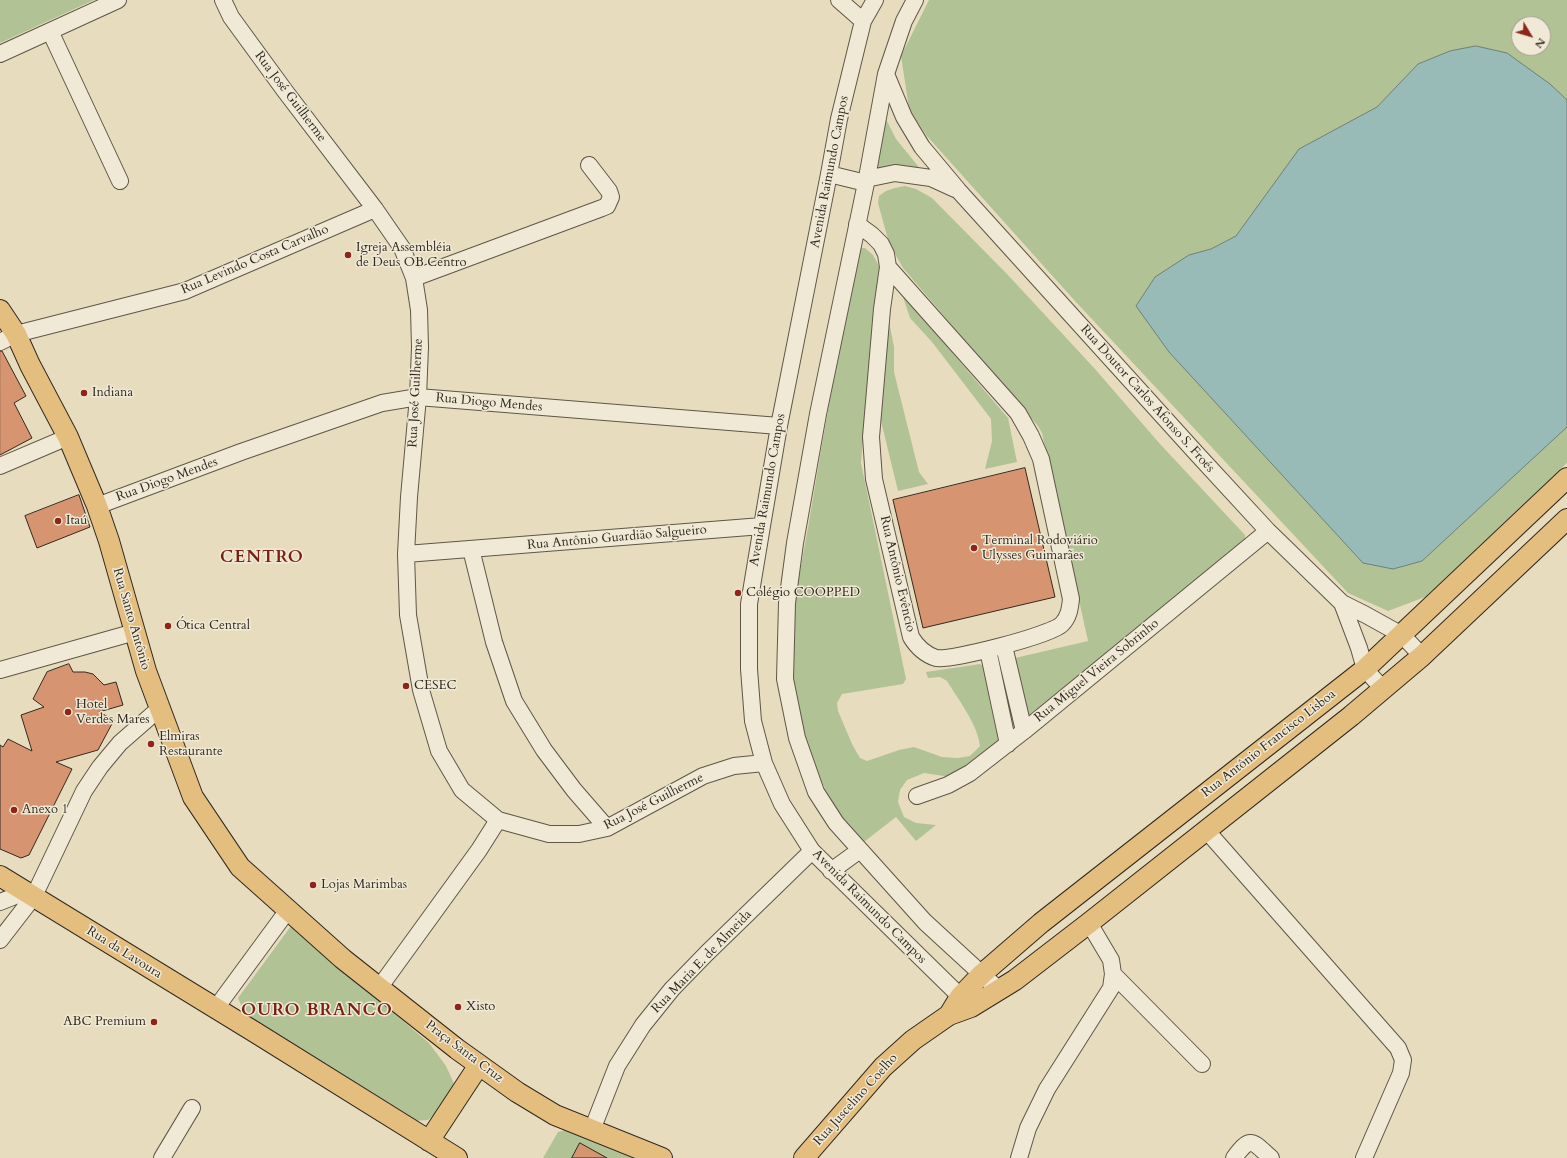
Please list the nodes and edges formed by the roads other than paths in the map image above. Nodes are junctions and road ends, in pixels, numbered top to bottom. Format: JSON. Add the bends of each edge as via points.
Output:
{"nodes":[{"id":1,"x":118,"y":0,"type":"edge"},
{"id":2,"x":223,"y":0,"type":"edge"},
{"id":3,"x":839,"y":0,"type":"edge"},
{"id":4,"x":875,"y":0,"type":"edge"},
{"id":5,"x":915,"y":0,"type":"edge"},
{"id":6,"x":863,"y":21,"type":"junction"},
{"id":7,"x":50,"y":31,"type":"junction"},
{"id":8,"x":0,"y":54,"type":"edge"},
{"id":9,"x":886,"y":74,"type":"junction"},
{"id":10,"x":589,"y":165,"type":"dead end"},
{"id":11,"x":829,"y":174,"type":"junction"},
{"id":12,"x":120,"y":181,"type":"dead end"},
{"id":13,"x":866,"y":181,"type":"junction"},
{"id":14,"x":958,"y":190,"type":"junction"},
{"id":15,"x":375,"y":209,"type":"junction"},
{"id":16,"x":857,"y":224,"type":"junction"},
{"id":17,"x":888,"y":267,"type":"junction"},
{"id":18,"x":414,"y":278,"type":"junction"},
{"id":19,"x":0,"y":310,"type":"edge"},
{"id":20,"x":8,"y":338,"type":"edge"},
{"id":21,"x":418,"y":397,"type":"junction"},
{"id":22,"x":779,"y":426,"type":"junction"},
{"id":23,"x":68,"y":436,"type":"junction"},
{"id":24,"x":0,"y":466,"type":"edge"},
{"id":25,"x":1567,"y":478,"type":"edge"},
{"id":26,"x":97,"y":506,"type":"junction"},
{"id":27,"x":1567,"y":519,"type":"edge"},
{"id":28,"x":762,"y":526,"type":"junction"},
{"id":29,"x":1268,"y":531,"type":"junction"},
{"id":30,"x":472,"y":549,"type":"junction"},
{"id":31,"x":406,"y":554,"type":"junction"},
{"id":32,"x":1342,"y":603,"type":"junction"},
{"id":33,"x":135,"y":632,"type":"junction"},
{"id":34,"x":1402,"y":635,"type":"junction"},
{"id":35,"x":1004,"y":646,"type":"junction"},
{"id":36,"x":988,"y":650,"type":"junction"},
{"id":37,"x":1422,"y":656,"type":"junction"},
{"id":38,"x":1365,"y":669,"type":"junction"},
{"id":39,"x":0,"y":670,"type":"edge"},
{"id":40,"x":1383,"y":689,"type":"junction"},
{"id":41,"x":160,"y":708,"type":"junction"},
{"id":42,"x":1024,"y":731,"type":"junction"},
{"id":43,"x":1008,"y":744,"type":"junction"},
{"id":44,"x":764,"y":763,"type":"junction"},
{"id":45,"x":917,"y":796,"type":"dead end"},
{"id":46,"x":498,"y":820,"type":"junction"},
{"id":47,"x":607,"y":828,"type":"junction"},
{"id":48,"x":1206,"y":830,"type":"junction"},
{"id":49,"x":860,"y":850,"type":"junction"},
{"id":50,"x":812,"y":851,"type":"junction"},
{"id":51,"x":831,"y":871,"type":"junction"},
{"id":52,"x":0,"y":876,"type":"edge"},
{"id":53,"x":30,"y":894,"type":"junction"},
{"id":54,"x":0,"y":902,"type":"edge"},
{"id":55,"x":288,"y":910,"type":"junction"},
{"id":56,"x":1089,"y":923,"type":"junction"},
{"id":57,"x":0,"y":940,"type":"edge"},
{"id":58,"x":982,"y":974,"type":"junction"},
{"id":59,"x":1113,"y":974,"type":"junction"},
{"id":60,"x":379,"y":988,"type":"junction"},
{"id":61,"x":999,"y":990,"type":"junction"},
{"id":62,"x":965,"y":1002,"type":"junction"},
{"id":63,"x":216,"y":1008,"type":"junction"},
{"id":64,"x":1202,"y":1064,"type":"dead end"},
{"id":65,"x":479,"y":1065,"type":"junction"},
{"id":66,"x":192,"y":1108,"type":"dead end"},
{"id":67,"x":592,"y":1130,"type":"junction"},
{"id":68,"x":429,"y":1141,"type":"junction"},
{"id":69,"x":162,"y":1158,"type":"edge"},
{"id":70,"x":457,"y":1158,"type":"edge"},
{"id":71,"x":662,"y":1158,"type":"edge"},
{"id":72,"x":804,"y":1158,"type":"edge"},
{"id":73,"x":1019,"y":1158,"type":"edge"},
{"id":74,"x":1234,"y":1158,"type":"edge"},
{"id":75,"x":1271,"y":1158,"type":"edge"},
{"id":76,"x":1364,"y":1158,"type":"edge"}],
"edges":[{"from":1,"to":7,"type":"street"},
{"from":2,"to":15,"type":"street","name":"Rua José Guilherme","via":[[231,17]]},
{"from":3,"to":6,"type":"street"},
{"from":4,"to":6,"type":"street","name":"Avenida Raimundo Campos"},
{"from":5,"to":9,"type":"street","via":[[904,21]]},
{"from":6,"to":11,"type":"street","name":"Avenida Raimundo Campos","via":[[839,119]]},
{"from":7,"to":8,"type":"street"},
{"from":7,"to":12,"type":"street"},
{"from":9,"to":13,"type":"street"},
{"from":9,"to":14,"type":"street","name":"Rua Doutor Carlos Afonso S. Froés","via":[[904,117],[922,147]]},
{"from":10,"to":18,"type":"street","via":[[609,191],[611,197],[607,206]]},
{"from":11,"to":13,"type":"street"},
{"from":11,"to":22,"type":"street","name":"Avenida Raimundo Campos"},
{"from":13,"to":14,"type":"street","via":[[895,173],[931,178]]},
{"from":13,"to":16,"type":"street"},
{"from":14,"to":29,"type":"street","name":"Rua Doutor Carlos Afonso S. Froés"},
{"from":15,"to":18,"type":"street","name":"Rua José Guilherme","via":[[402,248]]},
{"from":15,"to":20,"type":"street","name":"Rua Levindo Costa Carvalho","via":[[185,291]]},
{"from":16,"to":17,"type":"street","name":"Rua Antônio Evêncio","via":[[881,244]]},
{"from":16,"to":49,"type":"street","via":[[818,414],[795,543],[787,603],[785,679],[797,738],[816,792],[836,822]]},
{"from":17,"to":35,"type":"street","name":"Rua Antônio Evêncio","via":[[1018,413],[1040,459],[1071,599],[1069,613],[1061,625],[1049,632]]},
{"from":17,"to":36,"type":"street","name":"Rua Antônio Evêncio","via":[[871,437],[874,478],[911,637],[924,653],[938,658]]},
{"from":18,"to":21,"type":"street","name":"Rua José Guilherme","via":[[420,347]]},
{"from":19,"to":20,"type":"main road","name":"Rua Santo Antônio"},
{"from":20,"to":23,"type":"main road","name":"Rua Santo Antônio","via":[[30,365]]},
{"from":21,"to":22,"type":"street","name":"Rua Diogo Mendes"},
{"from":21,"to":26,"type":"street","name":"Rua Diogo Mendes","via":[[382,403]]},
{"from":21,"to":31,"type":"street","name":"Rua José Guilherme"},
{"from":22,"to":28,"type":"street","name":"Avenida Raimundo Campos"},
{"from":23,"to":24,"type":"street"},
{"from":23,"to":26,"type":"main road","name":"Rua Santo Antônio"},
{"from":25,"to":34,"type":"main road","name":"Rua Antônio Francisco Lisboa"},
{"from":26,"to":33,"type":"main road","name":"Rua Santo Antônio"},
{"from":27,"to":37,"type":"main road"},
{"from":28,"to":30,"type":"street","name":"Rua Antônio Guardião Salgueiro"},
{"from":28,"to":44,"type":"street","name":"Avenida Raimundo Campos","via":[[749,604],[749,669],[753,721]]},
{"from":29,"to":32,"type":"street","name":"Rua Doutor Carlos Afonso S. Froés"},
{"from":29,"to":42,"type":"street","name":"Rua Miguel Vieira Sobrinho"},
{"from":30,"to":31,"type":"street","name":"Rua Antônio Guardião Salgueiro"},
{"from":30,"to":47,"type":"street","via":[[494,642],[514,701],[552,761]]},
{"from":31,"to":46,"type":"street","name":"Rua José Guilherme","via":[[408,615],[421,690],[439,751],[462,790]]},
{"from":32,"to":34,"type":"street"},
{"from":32,"to":38,"type":"street"},
{"from":33,"to":39,"type":"street"},
{"from":33,"to":41,"type":"main road","name":"Rua Santo Antônio"},
{"from":34,"to":37,"type":"street"},
{"from":34,"to":38,"type":"main road","name":"Rua Antônio Francisco Lisboa"},
{"from":35,"to":36,"type":"street","name":"Rua Antônio Evêncio"},
{"from":35,"to":42,"type":"street"},
{"from":36,"to":43,"type":"street"},
{"from":37,"to":40,"type":"main road"},
{"from":38,"to":40,"type":"street"},
{"from":38,"to":58,"type":"main road","name":"Rua Antônio Francisco Lisboa","via":[[1041,923]]},
{"from":40,"to":48,"type":"main road"},
{"from":41,"to":53,"type":"street","via":[[120,743],[100,767],[84,791]]},
{"from":41,"to":55,"type":"main road","name":"Rua Santo Antônio","via":[[194,797],[240,867]]},
{"from":42,"to":43,"type":"street","name":"Rua Miguel Vieira Sobrinho"},
{"from":43,"to":45,"type":"street","name":"Rua Miguel Vieira Sobrinho","via":[[970,774]]},
{"from":44,"to":47,"type":"street","name":"Rua José Guilherme","via":[[734,766],[703,776]]},
{"from":44,"to":50,"type":"street","name":"Avenida Raimundo Campos","via":[[782,804]]},
{"from":46,"to":47,"type":"street","name":"Rua José Guilherme","via":[[549,834],[579,834]]},
{"from":46,"to":60,"type":"street"},
{"from":48,"to":56,"type":"main road"},
{"from":48,"to":76,"type":"street","via":[[1398,1048],[1403,1060],[1401,1073]]},
{"from":49,"to":51,"type":"street"},
{"from":49,"to":58,"type":"street","via":[[924,922]]},
{"from":50,"to":51,"type":"street","name":"Avenida Raimundo Campos"},
{"from":50,"to":67,"type":"street","name":"Rua Maria E. de Almeida","via":[[707,953],[643,1025],[617,1066]]},
{"from":51,"to":62,"type":"street","name":"Avenida Raimundo Campos"},
{"from":52,"to":53,"type":"main road","name":"Rua da Lavoura"},
{"from":53,"to":54,"type":"street"},
{"from":53,"to":57,"type":"street"},
{"from":53,"to":63,"type":"main road","name":"Rua da Lavoura"},
{"from":55,"to":60,"type":"main road","name":"Praça Santa Cruz"},
{"from":55,"to":63,"type":"street"},
{"from":56,"to":59,"type":"street","via":[[1111,960]]},
{"from":56,"to":61,"type":"main road"},
{"from":58,"to":61,"type":"street"},
{"from":58,"to":62,"type":"main road","name":"Rua Antônio Francisco Lisboa"},
{"from":59,"to":64,"type":"street"},
{"from":59,"to":73,"type":"street","via":[[1111,988],[1047,1089],[1028,1128]]},
{"from":60,"to":65,"type":"main road","name":"Praça Santa Cruz"},
{"from":61,"to":62,"type":"main road"},
{"from":62,"to":72,"type":"main road","name":"Rua Juscelino Coelho","via":[[913,1040],[883,1067]]},
{"from":63,"to":68,"type":"main road"},
{"from":65,"to":67,"type":"main road","name":"Praça Santa Cruz","via":[[537,1105]]},
{"from":65,"to":68,"type":"main road"},
{"from":66,"to":69,"type":"street"},
{"from":67,"to":71,"type":"main road","name":"Praça Santa Cruz"},
{"from":68,"to":70,"type":"main road"},
{"from":74,"to":75,"type":"street","via":[[1243,1145],[1250,1142],[1255,1143]]}]}
